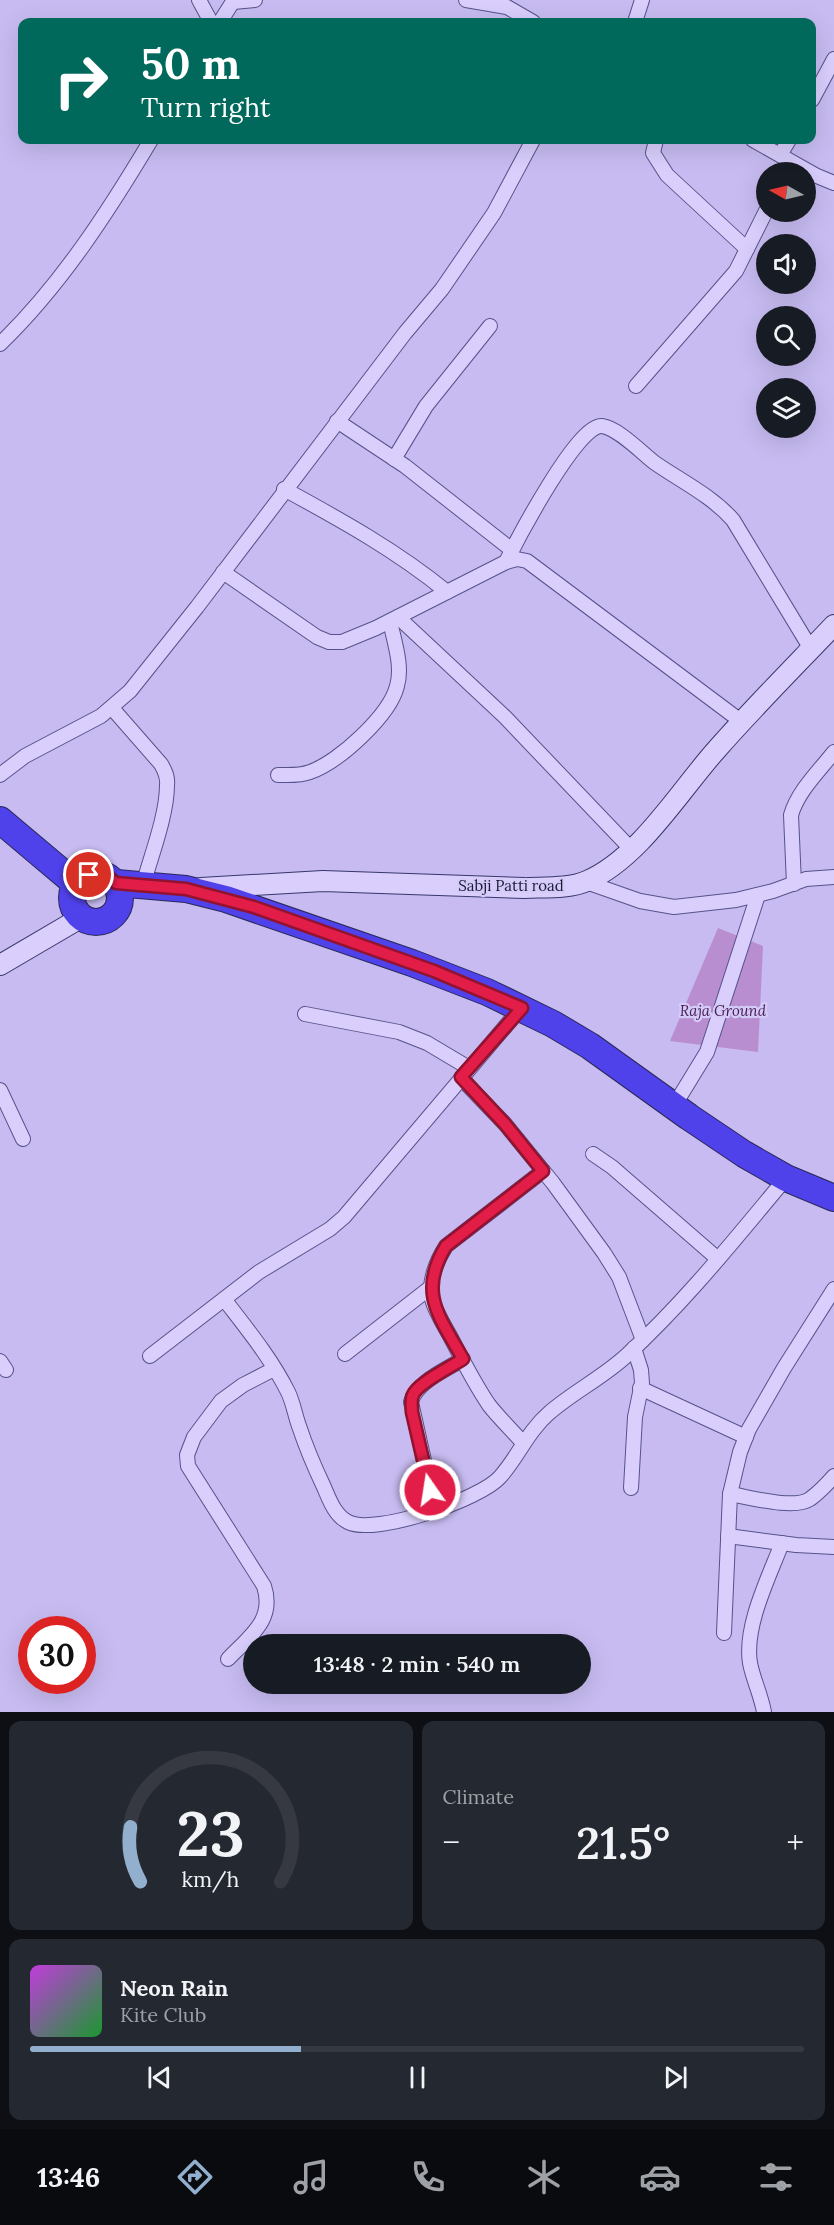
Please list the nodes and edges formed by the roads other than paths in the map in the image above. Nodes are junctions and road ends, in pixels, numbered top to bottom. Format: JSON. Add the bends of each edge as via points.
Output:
{"nodes":[{"id":1,"x":199,"y":0,"type":"edge"},
{"id":2,"x":255,"y":0,"type":"edge"},
{"id":3,"x":466,"y":0,"type":"edge"},
{"id":4,"x":642,"y":0,"type":"edge"},
{"id":5,"x":233,"y":1,"type":"edge"},
{"id":6,"x":209,"y":18,"type":"edge"},
{"id":7,"x":222,"y":18,"type":"edge"},
{"id":8,"x":526,"y":18,"type":"edge"},
{"id":9,"x":636,"y":18,"type":"edge"},
{"id":10,"x":834,"y":59,"type":"edge"},
{"id":11,"x":816,"y":93,"type":"edge"},
{"id":12,"x":149,"y":144,"type":"edge"},
{"id":13,"x":530,"y":144,"type":"edge"},
{"id":14,"x":655,"y":144,"type":"edge"},
{"id":15,"x":759,"y":144,"type":"edge"},
{"id":16,"x":788,"y":144,"type":"edge"},
{"id":17,"x":785,"y":162,"type":"edge"},
{"id":18,"x":786,"y":162,"type":"edge"},
{"id":19,"x":816,"y":176,"type":"edge"},
{"id":20,"x":834,"y":183,"type":"edge"},
{"id":21,"x":760,"y":222,"type":"edge"},
{"id":22,"x":747,"y":249,"type":"junction"},
{"id":23,"x":490,"y":326,"type":"dead end"},
{"id":24,"x":0,"y":344,"type":"edge"},
{"id":25,"x":636,"y":386,"type":"dead end"},
{"id":26,"x":337,"y":421,"type":"junction"},
{"id":27,"x":394,"y":459,"type":"junction"},
{"id":28,"x":284,"y":489,"type":"junction"},
{"id":29,"x":509,"y":556,"type":"junction"},
{"id":30,"x":223,"y":572,"type":"junction"},
{"id":31,"x":447,"y":592,"type":"junction"},
{"id":32,"x":394,"y":619,"type":"junction"},
{"id":33,"x":834,"y":625,"type":"edge"},
{"id":34,"x":811,"y":649,"type":"junction"},
{"id":35,"x":112,"y":708,"type":"junction"},
{"id":36,"x":742,"y":722,"type":"junction"},
{"id":37,"x":834,"y":752,"type":"edge"},
{"id":38,"x":0,"y":775,"type":"edge"},
{"id":39,"x":278,"y":775,"type":"dead end"},
{"id":40,"x":0,"y":820,"type":"edge"},
{"id":41,"x":632,"y":850,"type":"junction"},
{"id":42,"x":834,"y":877,"type":"edge"},
{"id":43,"x":586,"y":882,"type":"junction"},
{"id":44,"x":116,"y":883,"type":"junction"},
{"id":45,"x":76,"y":884,"type":"junction"},
{"id":46,"x":794,"y":884,"type":"junction"},
{"id":47,"x":142,"y":885,"type":"junction"},
{"id":48,"x":186,"y":889,"type":"junction"},
{"id":49,"x":758,"y":895,"type":"junction"},
{"id":50,"x":82,"y":917,"type":"junction"},
{"id":51,"x":0,"y":965,"type":"edge"},
{"id":52,"x":522,"y":1008,"type":"junction"},
{"id":53,"x":305,"y":1014,"type":"dead end"},
{"id":54,"x":465,"y":1073,"type":"junction"},
{"id":55,"x":0,"y":1090,"type":"edge"},
{"id":56,"x":674,"y":1106,"type":"junction"},
{"id":57,"x":23,"y":1139,"type":"dead end"},
{"id":58,"x":593,"y":1154,"type":"dead end"},
{"id":59,"x":543,"y":1171,"type":"junction"},
{"id":60,"x":786,"y":1178,"type":"junction"},
{"id":61,"x":834,"y":1198,"type":"edge"},
{"id":62,"x":718,"y":1259,"type":"junction"},
{"id":63,"x":431,"y":1287,"type":"junction"},
{"id":64,"x":834,"y":1289,"type":"edge"},
{"id":65,"x":224,"y":1299,"type":"junction"},
{"id":66,"x":639,"y":1344,"type":"junction"},
{"id":67,"x":345,"y":1353,"type":"dead end"},
{"id":68,"x":150,"y":1356,"type":"dead end"},
{"id":69,"x":463,"y":1359,"type":"junction"},
{"id":70,"x":274,"y":1369,"type":"junction"},
{"id":71,"x":640,"y":1389,"type":"junction"},
{"id":72,"x":746,"y":1437,"type":"junction"},
{"id":73,"x":523,"y":1443,"type":"junction"},
{"id":74,"x":834,"y":1476,"type":"edge"},
{"id":75,"x":630,"y":1488,"type":"dead end"},
{"id":76,"x":730,"y":1494,"type":"junction"},
{"id":77,"x":435,"y":1510,"type":"junction"},
{"id":78,"x":728,"y":1536,"type":"junction"},
{"id":79,"x":782,"y":1543,"type":"junction"},
{"id":80,"x":834,"y":1547,"type":"edge"},
{"id":81,"x":724,"y":1633,"type":"dead end"},
{"id":82,"x":228,"y":1659,"type":"dead end"},
{"id":83,"x":764,"y":1712,"type":"edge"}],
"edges":[{"from":1,"to":6,"type":"street"},
{"from":2,"to":5,"type":"street"},
{"from":3,"to":8,"type":"street","via":[[507,7]]},
{"from":4,"to":9,"type":"street"},
{"from":5,"to":7,"type":"street"},
{"from":10,"to":11,"type":"street"},
{"from":12,"to":24,"type":"street","via":[[59,279]]},
{"from":13,"to":26,"type":"street","via":[[494,213],[442,289]]},
{"from":14,"to":22,"type":"street","via":[[656,161],[667,175]]},
{"from":15,"to":17,"type":"street"},
{"from":16,"to":18,"type":"street"},
{"from":19,"to":20,"type":"street"},
{"from":21,"to":22,"type":"street"},
{"from":22,"to":25,"type":"street","via":[[724,286]]},
{"from":23,"to":27,"type":"street","via":[[426,406]]},
{"from":26,"to":27,"type":"street"},
{"from":26,"to":28,"type":"street"},
{"from":27,"to":29,"type":"street"},
{"from":28,"to":30,"type":"street"},
{"from":28,"to":31,"type":"street","via":[[397,554]]},
{"from":29,"to":31,"type":"street"},
{"from":29,"to":34,"type":"street","via":[[527,519],[582,438],[602,425],[722,508]]},
{"from":29,"to":36,"type":"street","via":[[538,567]]},
{"from":30,"to":32,"type":"street","via":[[329,642],[342,642]]},
{"from":30,"to":35,"type":"street","via":[[130,691]]},
{"from":31,"to":32,"type":"street"},
{"from":32,"to":39,"type":"street","via":[[399,674],[393,696],[363,736],[320,768],[298,775]]},
{"from":32,"to":41,"type":"street","via":[[505,717]]},
{"from":33,"to":34,"type":"main road","name":"Sabji Patti road"},
{"from":34,"to":36,"type":"main road","name":"Sabji Patti road"},
{"from":35,"to":38,"type":"street","via":[[25,756]]},
{"from":35,"to":47,"type":"street","via":[[166,773],[165,800]]},
{"from":36,"to":41,"type":"main road","name":"Sabji Patti road"},
{"from":37,"to":46,"type":"street","via":[[803,792],[791,815]]},
{"from":40,"to":45,"type":"highway"},
{"from":41,"to":43,"type":"main road","name":"Sabji Patti road"},
{"from":42,"to":46,"type":"street"},
{"from":43,"to":48,"type":"main road","name":"Sabji Patti road","via":[[524,888],[323,881]]},
{"from":43,"to":49,"type":"street","via":[[640,901],[674,907]]},
{"from":44,"to":45,"type":"highway","via":[[96,873]]},
{"from":44,"to":47,"type":"highway"},
{"from":44,"to":50,"type":"highway","via":[[120,900],[113,915],[98,922]]},
{"from":45,"to":50,"type":"highway","via":[[72,902]]},
{"from":46,"to":49,"type":"street"},
{"from":47,"to":48,"type":"highway"},
{"from":48,"to":52,"type":"highway","via":[[254,907],[403,959]]},
{"from":49,"to":56,"type":"street","via":[[707,1052]]},
{"from":50,"to":51,"type":"main road"},
{"from":52,"to":54,"type":"street"},
{"from":52,"to":56,"type":"highway","via":[[590,1046]]},
{"from":53,"to":54,"type":"street","via":[[399,1032],[427,1044]]},
{"from":54,"to":59,"type":"street"},
{"from":54,"to":65,"type":"street","via":[[344,1217]]},
{"from":55,"to":57,"type":"street"},
{"from":56,"to":60,"type":"highway"},
{"from":58,"to":62,"type":"street"},
{"from":59,"to":63,"type":"street","via":[[446,1246]]},
{"from":59,"to":66,"type":"street","via":[[619,1277]]},
{"from":60,"to":61,"type":"highway"},
{"from":60,"to":62,"type":"street"},
{"from":62,"to":66,"type":"street"},
{"from":63,"to":67,"type":"street"},
{"from":63,"to":69,"type":"street","via":[[432,1299]]},
{"from":64,"to":72,"type":"street"},
{"from":65,"to":68,"type":"street"},
{"from":65,"to":70,"type":"street"},
{"from":66,"to":71,"type":"street"},
{"from":66,"to":73,"type":"street","via":[[549,1413]]},
{"from":69,"to":73,"type":"street","via":[[490,1406]]},
{"from":69,"to":77,"type":"street","via":[[420,1387],[411,1402]]},
{"from":70,"to":77,"type":"street","via":[[289,1394],[312,1462],[340,1516],[356,1524],[379,1524],[404,1521]]},
{"from":70,"to":82,"type":"street","via":[[221,1401],[194,1437],[187,1455],[188,1466],[268,1597],[265,1618]]},
{"from":71,"to":72,"type":"street"},
{"from":71,"to":75,"type":"street"},
{"from":72,"to":76,"type":"street"},
{"from":73,"to":77,"type":"street","via":[[491,1485]]},
{"from":74,"to":76,"type":"street","via":[[809,1500],[798,1503]]},
{"from":76,"to":78,"type":"street"},
{"from":78,"to":79,"type":"street"},
{"from":78,"to":81,"type":"street"},
{"from":79,"to":80,"type":"street"},
{"from":79,"to":83,"type":"street","via":[[749,1646]]}]}
